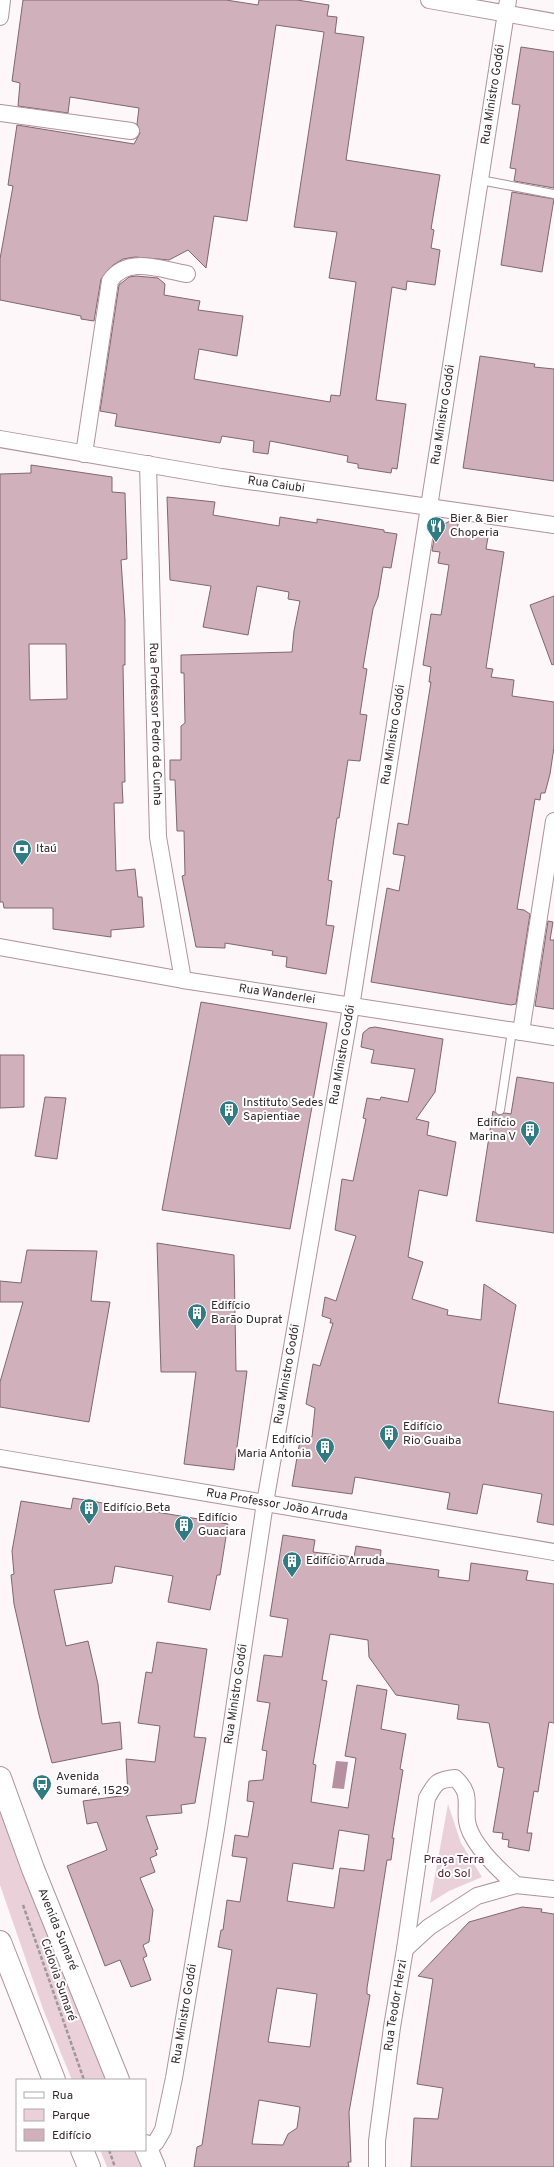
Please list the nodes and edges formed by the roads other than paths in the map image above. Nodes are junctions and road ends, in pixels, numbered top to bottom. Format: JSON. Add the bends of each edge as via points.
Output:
{"nodes":[{"id":1,"x":2,"y":0,"type":"edge"},
{"id":2,"x":429,"y":0,"type":"edge"},
{"id":3,"x":507,"y":7,"type":"edge"},
{"id":4,"x":0,"y":17,"type":"edge"},
{"id":5,"x":554,"y":22,"type":"edge"},
{"id":6,"x":0,"y":113,"type":"edge"},
{"id":7,"x":132,"y":131,"type":"dead end"},
{"id":8,"x":480,"y":180,"type":"junction"},
{"id":9,"x":554,"y":194,"type":"edge"},
{"id":10,"x":187,"y":274,"type":"dead end"},
{"id":11,"x":0,"y":439,"type":"edge"},
{"id":12,"x":84,"y":454,"type":"junction"},
{"id":13,"x":148,"y":464,"type":"junction"},
{"id":14,"x":429,"y":507,"type":"junction"},
{"id":15,"x":554,"y":525,"type":"edge"},
{"id":16,"x":554,"y":821,"type":"edge"},
{"id":17,"x":0,"y":947,"type":"edge"},
{"id":18,"x":183,"y":980,"type":"junction"},
{"id":19,"x":351,"y":1007,"type":"junction"},
{"id":20,"x":517,"y":1032,"type":"junction"},
{"id":21,"x":554,"y":1037,"type":"edge"},
{"id":22,"x":500,"y":1110,"type":"dead end"},
{"id":23,"x":0,"y":1458,"type":"edge"},
{"id":24,"x":265,"y":1503,"type":"junction"},
{"id":25,"x":554,"y":1552,"type":"edge"},
{"id":26,"x":0,"y":1778,"type":"edge"},
{"id":27,"x":516,"y":1885,"type":"junction"},
{"id":28,"x":554,"y":1889,"type":"edge"},
{"id":29,"x":0,"y":1942,"type":"edge"},
{"id":30,"x":405,"y":1949,"type":"junction"},
{"id":31,"x":54,"y":2079,"type":"edge"},
{"id":32,"x":118,"y":2079,"type":"edge"},
{"id":33,"x":82,"y":2151,"type":"edge"},
{"id":34,"x":148,"y":2154,"type":"edge"},
{"id":35,"x":89,"y":2167,"type":"edge"},
{"id":36,"x":377,"y":2167,"type":"edge"}],
"edges":[{"from":1,"to":4,"type":"street"},
{"from":2,"to":3,"type":"street"},
{"from":3,"to":5,"type":"street"},
{"from":3,"to":8,"type":"street","name":"Rua Ministro Godói"},
{"from":6,"to":7,"type":"street"},
{"from":8,"to":9,"type":"lane"},
{"from":8,"to":14,"type":"street","name":"Rua Ministro Godói"},
{"from":10,"to":12,"type":"street","via":[[131,266],[119,271],[110,282]]},
{"from":11,"to":12,"type":"street","name":"Rua Caiubi"},
{"from":12,"to":13,"type":"street","name":"Rua Caiubi"},
{"from":13,"to":14,"type":"street","name":"Rua Caiubi"},
{"from":13,"to":18,"type":"street","name":"Rua Professor Pedro da Cunha","via":[[158,837]]},
{"from":14,"to":15,"type":"street","name":"Rua Caiubi"},
{"from":14,"to":19,"type":"street","name":"Rua Ministro Godói"},
{"from":16,"to":20,"type":"street"},
{"from":17,"to":18,"type":"street","name":"Rua Wanderlei"},
{"from":18,"to":19,"type":"street","name":"Rua Wanderlei"},
{"from":19,"to":20,"type":"street","name":"Rua Wanderlei"},
{"from":19,"to":24,"type":"street","name":"Rua Ministro Godói"},
{"from":20,"to":21,"type":"street","name":"Rua Wanderlei"},
{"from":20,"to":22,"type":"lane"},
{"from":23,"to":24,"type":"street","name":"Rua Professor João Arruda"},
{"from":24,"to":25,"type":"street","name":"Rua Professor João Arruda"},
{"from":24,"to":34,"type":"street","name":"Rua Ministro Godói","via":[[215,1837],[174,2078],[163,2130]]},
{"from":26,"to":32,"type":"main road","name":"Avenida Sumaré","via":[[33,1869]]},
{"from":27,"to":28,"type":"street"},
{"from":27,"to":30,"type":"street","name":"Rua Teodor Herzi","via":[[477,1896],[429,1927]]},
{"from":27,"to":30,"type":"street","via":[[497,1868],[472,1834],[467,1821],[468,1798],[462,1785],[456,1778],[441,1780],[434,1785],[427,1798]]},
{"from":29,"to":31,"type":"main road"},
{"from":30,"to":36,"type":"street","name":"Rua Teodor Herzi","via":[[377,2141]]},
{"from":33,"to":35,"type":"main road"}]}
